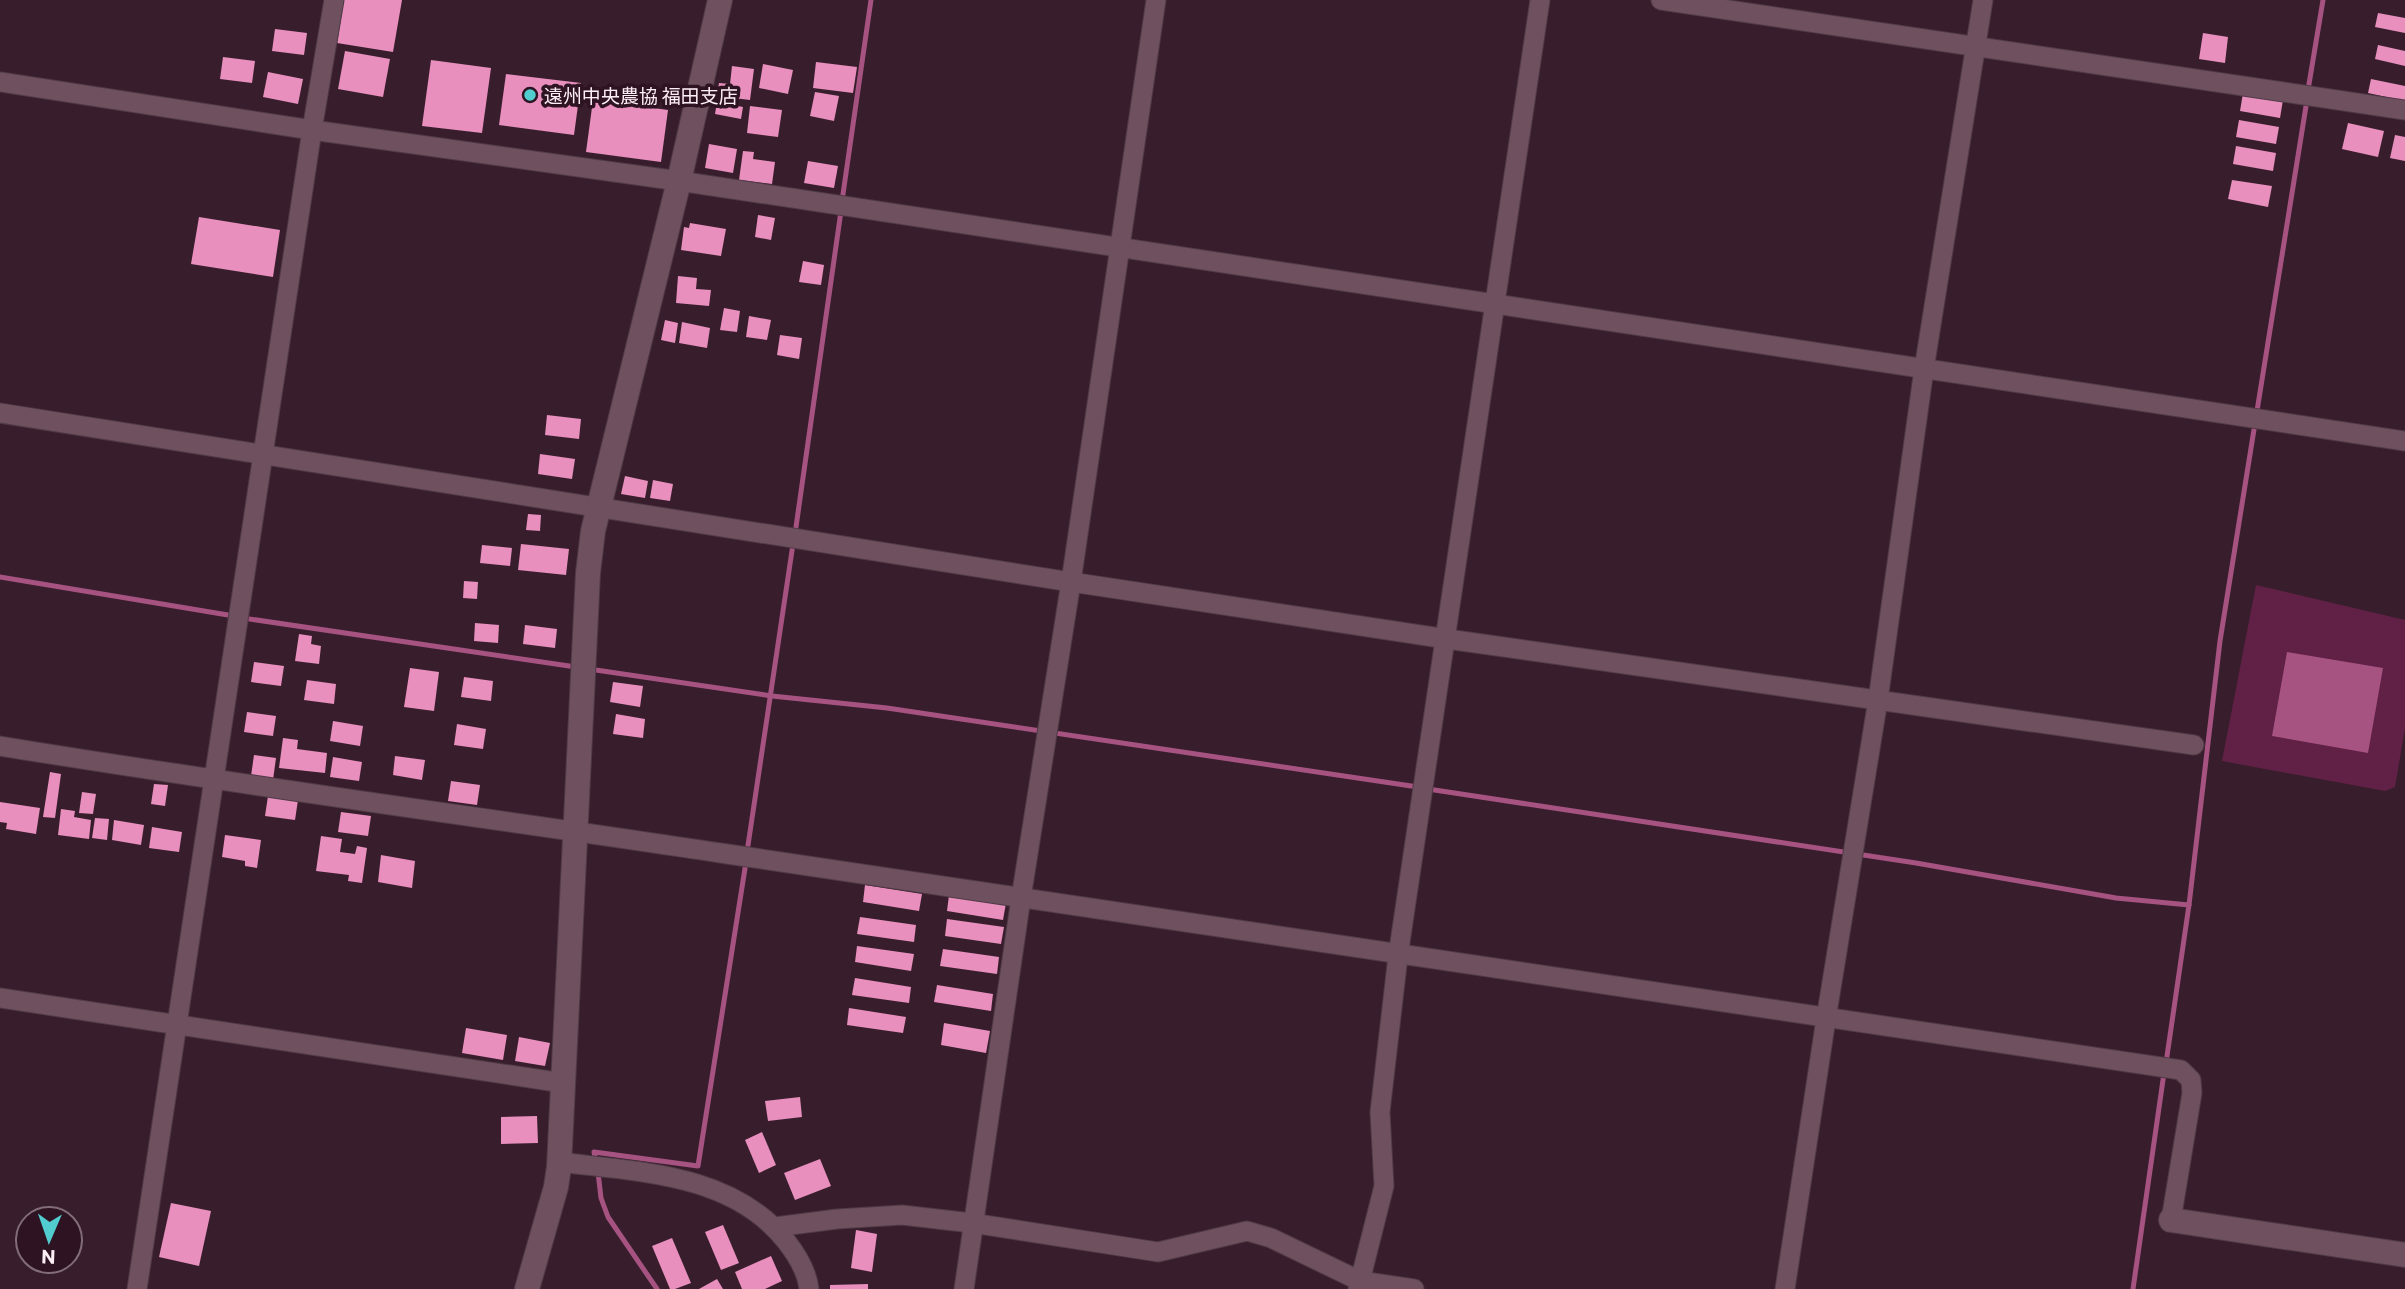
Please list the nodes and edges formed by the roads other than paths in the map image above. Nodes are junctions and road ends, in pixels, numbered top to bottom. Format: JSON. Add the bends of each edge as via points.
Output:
{"nodes":[{"id":1,"x":334,"y":0,"type":"edge"},
{"id":2,"x":720,"y":0,"type":"edge"},
{"id":3,"x":1156,"y":0,"type":"edge"},
{"id":4,"x":1540,"y":0,"type":"edge"},
{"id":5,"x":1661,"y":0,"type":"edge"},
{"id":6,"x":1983,"y":0,"type":"edge"},
{"id":7,"x":1976,"y":47,"type":"junction"},
{"id":8,"x":0,"y":82,"type":"edge"},
{"id":9,"x":2405,"y":110,"type":"edge"},
{"id":10,"x":312,"y":130,"type":"junction"},
{"id":11,"x":679,"y":181,"type":"junction"},
{"id":12,"x":1119,"y":248,"type":"junction"},
{"id":13,"x":1494,"y":305,"type":"junction"},
{"id":14,"x":1924,"y":369,"type":"junction"},
{"id":15,"x":0,"y":412,"type":"edge"},
{"id":16,"x":2405,"y":441,"type":"edge"},
{"id":17,"x":263,"y":453,"type":"junction"},
{"id":18,"x":599,"y":507,"type":"junction"},
{"id":19,"x":1071,"y":582,"type":"junction"},
{"id":20,"x":1447,"y":639,"type":"junction"},
{"id":21,"x":1878,"y":700,"type":"junction"},
{"id":22,"x":2194,"y":745,"type":"dead end"},
{"id":23,"x":0,"y":746,"type":"edge"},
{"id":24,"x":214,"y":781,"type":"junction"},
{"id":25,"x":575,"y":831,"type":"junction"},
{"id":26,"x":1021,"y":898,"type":"junction"},
{"id":27,"x":1398,"y":956,"type":"junction"},
{"id":28,"x":0,"y":998,"type":"edge"},
{"id":29,"x":1826,"y":1018,"type":"junction"},
{"id":30,"x":177,"y":1025,"type":"junction"},
{"id":31,"x":563,"y":1083,"type":"junction"},
{"id":32,"x":559,"y":1162,"type":"junction"},
{"id":33,"x":2171,"y":1220,"type":"joint"},
{"id":34,"x":972,"y":1223,"type":"junction"},
{"id":35,"x":775,"y":1227,"type":"junction"},
{"id":36,"x":2405,"y":1255,"type":"edge"},
{"id":37,"x":1359,"y":1285,"type":"edge"},
{"id":38,"x":137,"y":1289,"type":"edge"},
{"id":39,"x":527,"y":1289,"type":"edge"},
{"id":40,"x":808,"y":1289,"type":"edge"},
{"id":41,"x":964,"y":1289,"type":"edge"},
{"id":42,"x":1414,"y":1289,"type":"edge"},
{"id":43,"x":1785,"y":1289,"type":"edge"}],
"edges":[{"from":1,"to":10,"type":"street"},
{"from":2,"to":11,"type":"street"},
{"from":3,"to":12,"type":"street"},
{"from":4,"to":13,"type":"street"},
{"from":5,"to":7,"type":"street"},
{"from":6,"to":7,"type":"street"},
{"from":7,"to":9,"type":"street"},
{"from":7,"to":14,"type":"street"},
{"from":8,"to":10,"type":"street"},
{"from":10,"to":11,"type":"street"},
{"from":10,"to":17,"type":"street"},
{"from":11,"to":12,"type":"street"},
{"from":11,"to":18,"type":"street"},
{"from":12,"to":13,"type":"street"},
{"from":12,"to":19,"type":"street"},
{"from":13,"to":14,"type":"street"},
{"from":13,"to":20,"type":"street"},
{"from":14,"to":16,"type":"street"},
{"from":14,"to":21,"type":"street"},
{"from":15,"to":17,"type":"street"},
{"from":17,"to":18,"type":"street"},
{"from":17,"to":24,"type":"street"},
{"from":18,"to":19,"type":"street"},
{"from":18,"to":25,"type":"street","via":[[588,573]]},
{"from":19,"to":20,"type":"street"},
{"from":19,"to":26,"type":"street"},
{"from":20,"to":21,"type":"street"},
{"from":20,"to":27,"type":"street"},
{"from":21,"to":22,"type":"street"},
{"from":21,"to":29,"type":"street"},
{"from":23,"to":24,"type":"street"},
{"from":24,"to":25,"type":"street"},
{"from":24,"to":30,"type":"street"},
{"from":25,"to":26,"type":"street"},
{"from":25,"to":31,"type":"street"},
{"from":26,"to":27,"type":"street"},
{"from":26,"to":34,"type":"street"},
{"from":27,"to":29,"type":"street"},
{"from":27,"to":37,"type":"street","via":[[1380,1112],[1384,1186]]},
{"from":28,"to":30,"type":"street"},
{"from":29,"to":33,"type":"street","via":[[2181,1070],[2191,1080],[2192,1093]]},
{"from":29,"to":43,"type":"street"},
{"from":30,"to":31,"type":"street"},
{"from":30,"to":38,"type":"street"},
{"from":31,"to":32,"type":"street"},
{"from":32,"to":35,"type":"street","via":[[680,1178],[719,1192]]},
{"from":32,"to":39,"type":"street"},
{"from":33,"to":36,"type":"street"},
{"from":34,"to":35,"type":"street","via":[[902,1215]]},
{"from":34,"to":37,"type":"street","via":[[1158,1252],[1247,1231],[1271,1238]]},
{"from":34,"to":41,"type":"street"},
{"from":35,"to":40,"type":"street","via":[[798,1257]]},
{"from":37,"to":42,"type":"street"}]}
